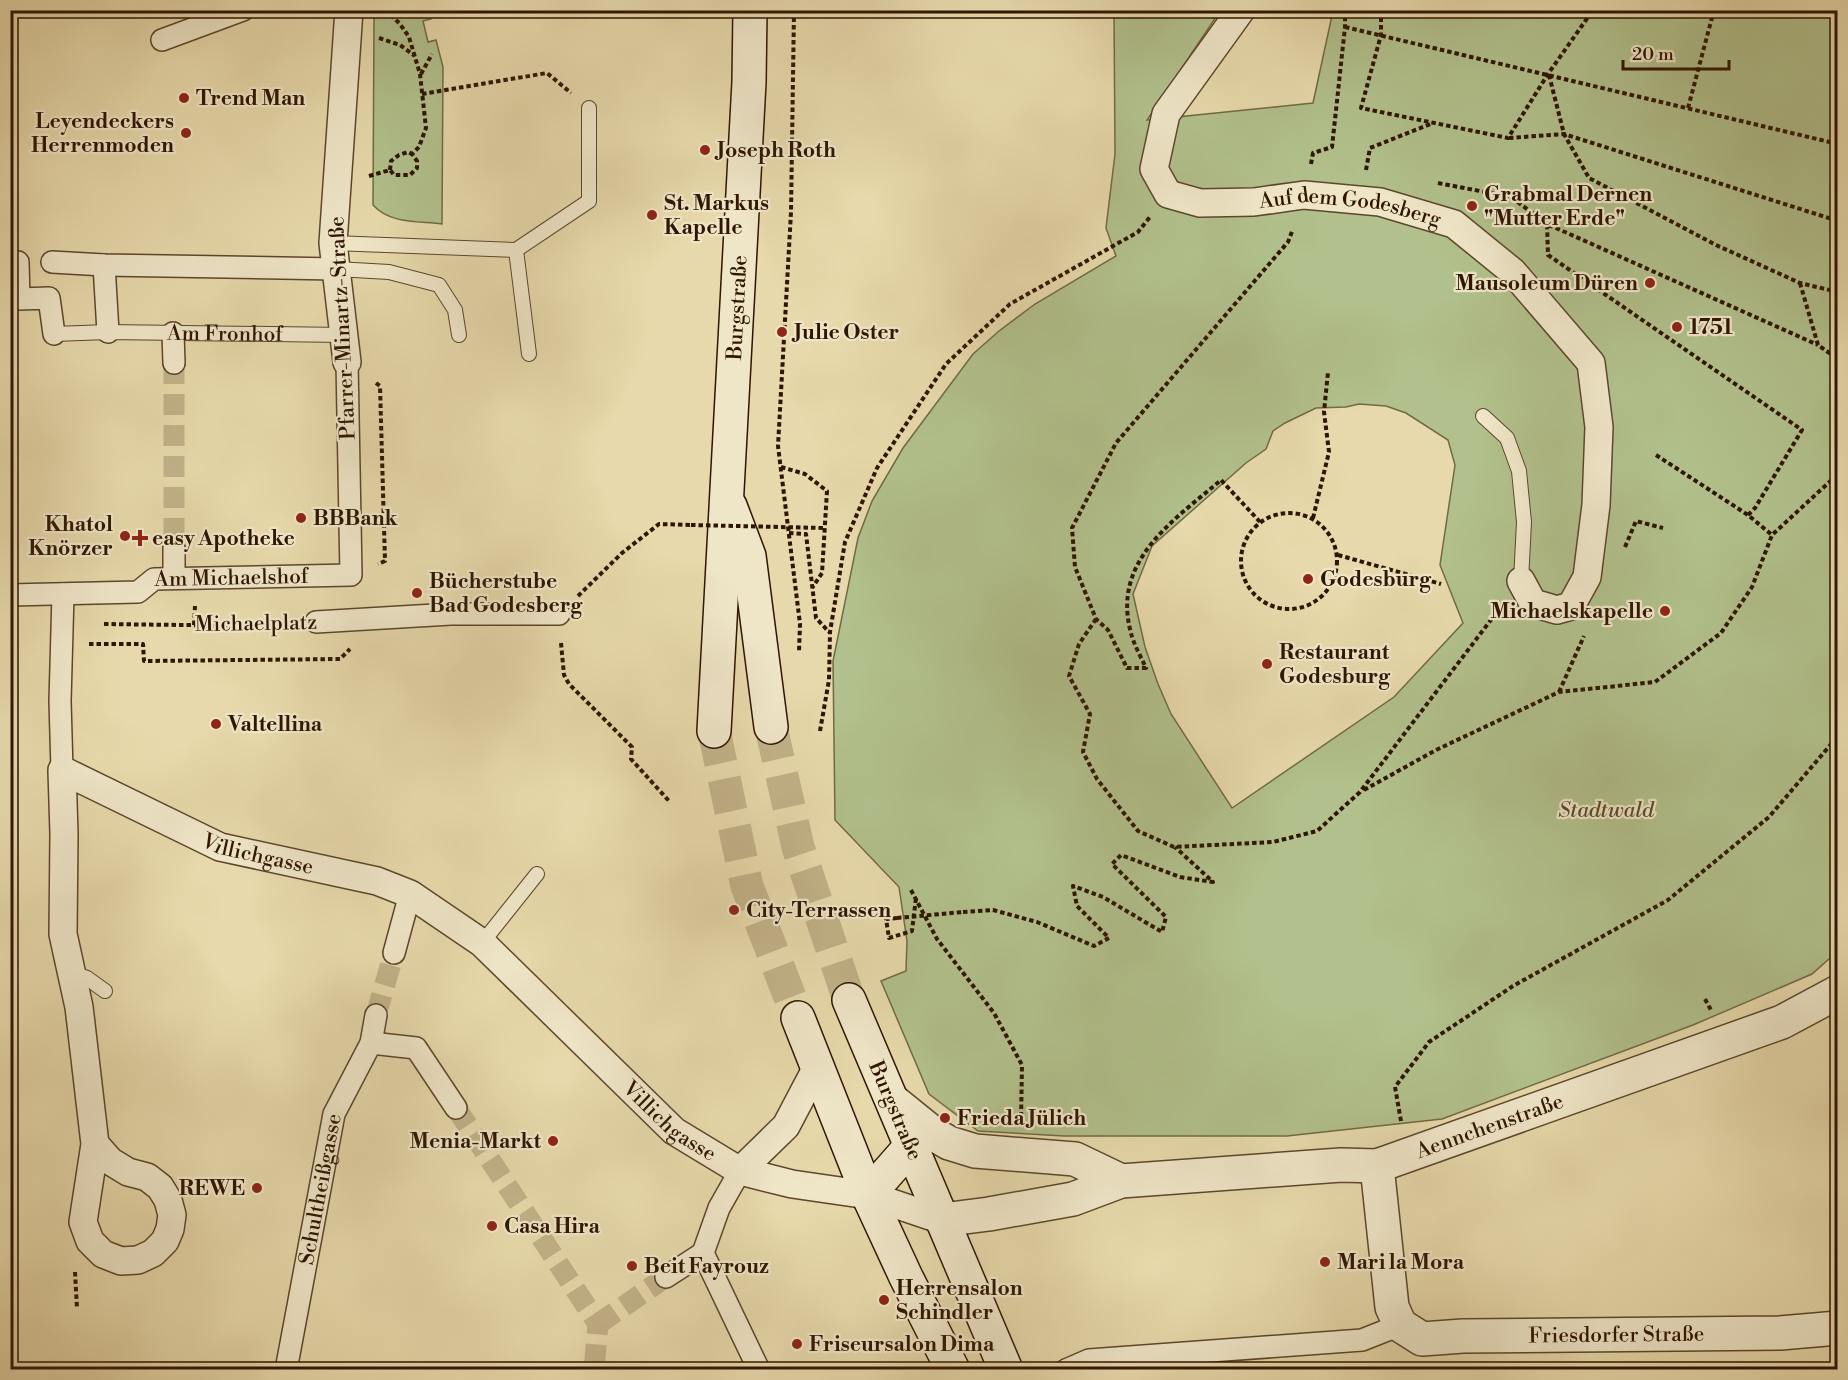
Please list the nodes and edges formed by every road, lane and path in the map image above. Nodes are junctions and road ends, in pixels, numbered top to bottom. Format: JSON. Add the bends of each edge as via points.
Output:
{"nodes":[{"id":1,"x":243,"y":10,"type":"edge"},
{"id":2,"x":386,"y":10,"type":"edge"},
{"id":3,"x":750,"y":10,"type":"edge"},
{"id":4,"x":794,"y":10,"type":"edge"},
{"id":5,"x":1241,"y":10,"type":"edge"},
{"id":6,"x":1345,"y":10,"type":"edge"},
{"id":7,"x":1381,"y":10,"type":"edge"},
{"id":8,"x":1593,"y":10,"type":"edge"},
{"id":9,"x":1714,"y":10,"type":"edge"},
{"id":10,"x":348,"y":23,"type":"edge"},
{"id":11,"x":1345,"y":27,"type":"junction"},
{"id":12,"x":1381,"y":35,"type":"junction"},
{"id":13,"x":162,"y":40,"type":"dead end"},
{"id":14,"x":432,"y":54,"type":"dead end"},
{"id":15,"x":416,"y":57,"type":"junction"},
{"id":16,"x":420,"y":74,"type":"junction"},
{"id":17,"x":1548,"y":74,"type":"junction"},
{"id":18,"x":422,"y":94,"type":"junction"},
{"id":19,"x":589,"y":108,"type":"joint"},
{"id":20,"x":1688,"y":108,"type":"junction"},
{"id":21,"x":1434,"y":123,"type":"junction"},
{"id":22,"x":1564,"y":134,"type":"junction"},
{"id":23,"x":1509,"y":138,"type":"junction"},
{"id":24,"x":1838,"y":144,"type":"edge"},
{"id":25,"x":412,"y":154,"type":"junction"},
{"id":26,"x":390,"y":170,"type":"junction"},
{"id":27,"x":1376,"y":172,"type":"dead end"},
{"id":28,"x":1432,"y":182,"type":"dead end"},
{"id":29,"x":337,"y":185,"type":"junction"},
{"id":30,"x":1168,"y":194,"type":"junction"},
{"id":31,"x":1304,"y":195,"type":"junction"},
{"id":32,"x":1838,"y":221,"type":"edge"},
{"id":33,"x":1548,"y":224,"type":"junction"},
{"id":34,"x":516,"y":250,"type":"junction"},
{"id":35,"x":335,"y":256,"type":"junction"},
{"id":36,"x":10,"y":262,"type":"edge"},
{"id":37,"x":52,"y":262,"type":"dead end"},
{"id":38,"x":104,"y":265,"type":"junction"},
{"id":39,"x":1800,"y":283,"type":"junction"},
{"id":40,"x":1838,"y":292,"type":"edge"},
{"id":41,"x":108,"y":332,"type":"junction"},
{"id":42,"x":173,"y":333,"type":"junction"},
{"id":43,"x":54,"y":334,"type":"joint"},
{"id":44,"x":344,"y":334,"type":"junction"},
{"id":45,"x":459,"y":334,"type":"dead end"},
{"id":46,"x":1818,"y":345,"type":"junction"},
{"id":47,"x":529,"y":354,"type":"dead end"},
{"id":48,"x":1838,"y":359,"type":"edge"},
{"id":49,"x":347,"y":362,"type":"joint"},
{"id":50,"x":174,"y":363,"type":"tunnel mouth"},
{"id":51,"x":1328,"y":372,"type":"dead end"},
{"id":52,"x":1483,"y":416,"type":"dead end"},
{"id":53,"x":1656,"y":455,"type":"dead end"},
{"id":54,"x":781,"y":467,"type":"junction"},
{"id":55,"x":1838,"y":474,"type":"edge"},
{"id":56,"x":726,"y":495,"type":"junction"},
{"id":57,"x":1748,"y":515,"type":"junction"},
{"id":58,"x":1313,"y":518,"type":"junction"},
{"id":59,"x":1260,"y":522,"type":"junction"},
{"id":60,"x":824,"y":528,"type":"junction"},
{"id":61,"x":789,"y":533,"type":"junction"},
{"id":62,"x":1772,"y":535,"type":"junction"},
{"id":63,"x":174,"y":548,"type":"tunnel mouth"},
{"id":64,"x":1338,"y":555,"type":"junction"},
{"id":65,"x":351,"y":575,"type":"joint"},
{"id":66,"x":174,"y":579,"type":"junction"},
{"id":67,"x":1521,"y":581,"type":"junction"},
{"id":68,"x":1441,"y":584,"type":"dead end"},
{"id":69,"x":812,"y":588,"type":"junction"},
{"id":70,"x":63,"y":594,"type":"junction"},
{"id":71,"x":10,"y":595,"type":"edge"},
{"id":72,"x":196,"y":601,"type":"dead end"},
{"id":73,"x":559,"y":614,"type":"junction"},
{"id":74,"x":1096,"y":619,"type":"junction"},
{"id":75,"x":316,"y":622,"type":"joint"},
{"id":76,"x":194,"y":625,"type":"junction"},
{"id":77,"x":830,"y":632,"type":"junction"},
{"id":78,"x":62,"y":634,"type":"junction"},
{"id":79,"x":799,"y":656,"type":"dead end"},
{"id":80,"x":340,"y":659,"type":"dead end"},
{"id":81,"x":771,"y":727,"type":"tunnel mouth"},
{"id":82,"x":714,"y":731,"type":"tunnel mouth"},
{"id":83,"x":820,"y":731,"type":"dead end"},
{"id":84,"x":1838,"y":736,"type":"edge"},
{"id":85,"x":62,"y":770,"type":"junction"},
{"id":86,"x":1360,"y":792,"type":"junction"},
{"id":87,"x":669,"y":801,"type":"dead end"},
{"id":88,"x":1174,"y":847,"type":"junction"},
{"id":89,"x":537,"y":874,"type":"dead end"},
{"id":90,"x":911,"y":890,"type":"dead end"},
{"id":91,"x":410,"y":894,"type":"junction"},
{"id":92,"x":916,"y":897,"type":"junction"},
{"id":93,"x":482,"y":943,"type":"junction"},
{"id":94,"x":394,"y":953,"type":"tunnel mouth"},
{"id":95,"x":71,"y":973,"type":"junction"},
{"id":96,"x":105,"y":991,"type":"dead end"},
{"id":97,"x":1838,"y":992,"type":"edge"},
{"id":98,"x":849,"y":1000,"type":"tunnel mouth"},
{"id":99,"x":376,"y":1015,"type":"tunnel mouth"},
{"id":100,"x":798,"y":1018,"type":"tunnel mouth"},
{"id":101,"x":371,"y":1043,"type":"junction"},
{"id":102,"x":817,"y":1067,"type":"junction"},
{"id":103,"x":893,"y":1101,"type":"junction"},
{"id":104,"x":456,"y":1108,"type":"tunnel mouth"},
{"id":105,"x":1402,"y":1126,"type":"dead end"},
{"id":106,"x":1021,"y":1129,"type":"dead end"},
{"id":107,"x":95,"y":1144,"type":"dead end"},
{"id":108,"x":911,"y":1146,"type":"junction"},
{"id":109,"x":1377,"y":1166,"type":"junction"},
{"id":110,"x":740,"y":1171,"type":"junction"},
{"id":111,"x":1121,"y":1181,"type":"junction"},
{"id":112,"x":868,"y":1195,"type":"junction"},
{"id":113,"x":942,"y":1220,"type":"junction"},
{"id":114,"x":703,"y":1253,"type":"junction"},
{"id":115,"x":75,"y":1262,"type":"dead end"},
{"id":116,"x":666,"y":1277,"type":"tunnel mouth"},
{"id":117,"x":77,"y":1308,"type":"dead end"},
{"id":118,"x":1400,"y":1325,"type":"junction"},
{"id":119,"x":1838,"y":1328,"type":"edge"},
{"id":120,"x":286,"y":1370,"type":"edge"},
{"id":121,"x":759,"y":1370,"type":"edge"},
{"id":122,"x":953,"y":1370,"type":"edge"},
{"id":123,"x":1006,"y":1370,"type":"edge"},
{"id":124,"x":1066,"y":1370,"type":"edge"}],
"edges":[{"from":1,"to":13,"type":"street"},
{"from":2,"to":15,"type":"path","via":[[409,37]]},
{"from":3,"to":56,"type":"main road","name":"Burgstraße"},
{"from":4,"to":54,"type":"path","via":[[791,212],[778,446]]},
{"from":5,"to":30,"type":"street","via":[[1166,114],[1154,169]]},
{"from":6,"to":11,"type":"path"},
{"from":7,"to":12,"type":"path"},
{"from":8,"to":17,"type":"path"},
{"from":9,"to":20,"type":"path"},
{"from":10,"to":15,"type":"path","via":[[400,45]]},
{"from":10,"to":29,"type":"street","name":"Pfarrer-Minartz-Straße"},
{"from":11,"to":12,"type":"path"},
{"from":11,"to":31,"type":"path","via":[[1332,147],[1313,153]]},
{"from":12,"to":17,"type":"path"},
{"from":12,"to":21,"type":"path","via":[[1361,108]]},
{"from":14,"to":16,"type":"path"},
{"from":15,"to":16,"type":"path"},
{"from":16,"to":18,"type":"path"},
{"from":17,"to":20,"type":"path"},
{"from":17,"to":22,"type":"path"},
{"from":17,"to":23,"type":"path"},
{"from":18,"to":19,"type":"path","via":[[547,73]]},
{"from":18,"to":25,"type":"path","via":[[426,128]]},
{"from":19,"to":34,"type":"lane","via":[[589,201]]},
{"from":20,"to":24,"type":"path"},
{"from":21,"to":23,"type":"path"},
{"from":21,"to":27,"type":"path","via":[[1370,148],[1365,170]]},
{"from":22,"to":23,"type":"path"},
{"from":22,"to":32,"type":"path"},
{"from":22,"to":39,"type":"path","via":[[1589,178],[1716,245]]},
{"from":25,"to":26,"type":"path","via":[[399,155],[391,161]]},
{"from":25,"to":26,"type":"path","via":[[417,168],[410,175],[394,175]]},
{"from":26,"to":29,"type":"path"},
{"from":28,"to":33,"type":"path","via":[[1511,197]]},
{"from":29,"to":35,"type":"street","name":"Pfarrer-Minartz-Straße"},
{"from":30,"to":31,"type":"street","name":"Auf dem Godesberg","via":[[1200,203],[1254,202]]},
{"from":30,"to":77,"type":"path","via":[[1138,232],[1010,304],[946,364],[877,468],[845,542]]},
{"from":31,"to":67,"type":"street","name":"Auf dem Godesberg","via":[[1380,202],[1454,224],[1513,272],[1591,363],[1599,427],[1596,505],[1587,577],[1570,606],[1557,610],[1533,603]]},
{"from":31,"to":74,"type":"path","via":[[1288,243],[1116,443],[1072,528],[1075,567]]},
{"from":33,"to":46,"type":"path"},
{"from":33,"to":57,"type":"path","via":[[1548,255],[1803,430]]},
{"from":34,"to":35,"type":"lane"},
{"from":34,"to":47,"type":"lane"},
{"from":35,"to":38,"type":"street"},
{"from":35,"to":44,"type":"street","name":"Pfarrer-Minartz-Straße"},
{"from":35,"to":45,"type":"lane","via":[[439,285],[455,310]]},
{"from":36,"to":43,"type":"street","name":"Am Fronhof","via":[[18,262],[19,299],[49,298]]},
{"from":37,"to":38,"type":"street"},
{"from":38,"to":41,"type":"street"},
{"from":39,"to":40,"type":"path"},
{"from":39,"to":46,"type":"path"},
{"from":41,"to":42,"type":"lane","name":"Am Fronhof"},
{"from":41,"to":43,"type":"lane","name":"Am Fronhof"},
{"from":42,"to":44,"type":"lane","name":"Am Fronhof"},
{"from":42,"to":50,"type":"street"},
{"from":44,"to":49,"type":"street","name":"Pfarrer-Minartz-Straße"},
{"from":46,"to":48,"type":"path"},
{"from":49,"to":65,"type":"street","name":"Pfarrer-Minartz-Straße"},
{"from":51,"to":58,"type":"path","via":[[1324,412],[1329,452]]},
{"from":52,"to":67,"type":"lane","via":[[1507,438],[1519,471],[1524,522]]},
{"from":53,"to":57,"type":"path"},
{"from":54,"to":60,"type":"path","via":[[805,474],[826,491]]},
{"from":54,"to":61,"type":"path"},
{"from":55,"to":62,"type":"path"},
{"from":56,"to":81,"type":"main road","name":"Burgstraße","via":[[749,556]]},
{"from":56,"to":82,"type":"main road","name":"Burgstraße"},
{"from":57,"to":62,"type":"path"},
{"from":58,"to":59,"type":"path","via":[[1294,512]]},
{"from":58,"to":64,"type":"path","via":[[1333,539]]},
{"from":59,"to":64,"type":"path","via":[[1248,535],[1242,551],[1242,573],[1252,593],[1265,604],[1289,610],[1306,607],[1321,598],[1334,581]]},
{"from":59,"to":74,"type":"path","via":[[1221,480],[1161,530],[1144,551],[1129,585],[1126,608],[1131,635],[1146,668],[1126,668],[1108,630]]},
{"from":60,"to":69,"type":"path","via":[[822,573]]},
{"from":60,"to":73,"type":"path","bridge":true,"via":[[659,524],[622,553]]},
{"from":61,"to":69,"type":"path","via":[[806,534]]},
{"from":61,"to":79,"type":"path","via":[[800,624]]},
{"from":62,"to":86,"type":"path","via":[[1752,587],[1721,633],[1655,682],[1558,692],[1436,750]]},
{"from":63,"to":66,"type":"street"},
{"from":64,"to":68,"type":"path"},
{"from":65,"to":66,"type":"street","name":"Am Michaelshof"},
{"from":66,"to":70,"type":"street","name":"Am Michaelshof","via":[[154,579],[138,592]]},
{"from":67,"to":86,"type":"path"},
{"from":69,"to":77,"type":"path","via":[[816,618]]},
{"from":70,"to":71,"type":"street","name":"Am Michaelshof"},
{"from":70,"to":78,"type":"street"},
{"from":72,"to":76,"type":"path"},
{"from":73,"to":75,"type":"street","name":"Michaelplatz","via":[[451,614]]},
{"from":73,"to":87,"type":"path","via":[[564,675],[569,684],[632,747],[631,759]]},
{"from":74,"to":88,"type":"path","via":[[1079,644],[1069,676],[1090,714],[1083,752],[1097,779],[1138,831]]},
{"from":75,"to":76,"type":"path","name":"Michaelplatz"},
{"from":76,"to":78,"type":"path","name":"Michaelplatz"},
{"from":77,"to":83,"type":"path","via":[[829,680]]},
{"from":78,"to":80,"type":"path","name":"Michaelplatz","via":[[143,644],[144,661]]},
{"from":78,"to":85,"type":"street"},
{"from":84,"to":105,"type":"path","via":[[1769,817],[1668,900],[1513,986],[1429,1042],[1395,1088]]},
{"from":85,"to":91,"type":"street","name":"Villichgasse","via":[[220,847],[377,881]]},
{"from":85,"to":95,"type":"street","via":[[63,934]]},
{"from":86,"to":88,"type":"path","via":[[1317,831],[1274,842]]},
{"from":88,"to":92,"type":"path","bridge":true,"via":[[1213,882],[1180,877],[1121,855],[1112,864],[1166,917],[1162,932],[1103,897],[1073,886],[1077,906],[1109,938],[1094,946],[1037,922],[993,910],[963,912],[897,918],[886,919],[889,938],[912,931]]},
{"from":89,"to":93,"type":"lane"},
{"from":90,"to":92,"type":"path"},
{"from":91,"to":93,"type":"street","name":"Villichgasse"},
{"from":91,"to":94,"type":"street"},
{"from":92,"to":106,"type":"path","via":[[937,939],[994,1013],[1022,1065]]},
{"from":93,"to":110,"type":"street","name":"Villichgasse","via":[[674,1131]]},
{"from":95,"to":96,"type":"lane","via":[[87,978]]},
{"from":95,"to":107,"type":"street","via":[[79,1006]]},
{"from":97,"to":109,"type":"main road","name":"Aennchenstraße","via":[[1782,1023]]},
{"from":98,"to":103,"type":"main road","name":"Burgstraße"},
{"from":99,"to":101,"type":"street","name":"Schultheißgasse"},
{"from":100,"to":102,"type":"main road"},
{"from":101,"to":104,"type":"street","via":[[416,1048]]},
{"from":101,"to":120,"type":"street","name":"Schultheißgasse","via":[[334,1113]]},
{"from":102,"to":110,"type":"street","name":"Villichgasse","via":[[786,1126]]},
{"from":102,"to":112,"type":"main road"},
{"from":103,"to":108,"type":"main road","name":"Burgstraße"},
{"from":103,"to":111,"type":"main road","name":"Aennchenstraße","via":[[949,1143],[975,1151],[1075,1159]]},
{"from":108,"to":112,"type":"main road"},
{"from":108,"to":113,"type":"main road","name":"Burgstraße"},
{"from":109,"to":111,"type":"main road","name":"Aennchenstraße","via":[[1341,1165]]},
{"from":109,"to":118,"type":"main road","via":[[1392,1307]]},
{"from":110,"to":112,"type":"street","name":"Villichgasse","via":[[792,1184]]},
{"from":110,"to":114,"type":"street","name":"Villichgasse","via":[[719,1208]]},
{"from":111,"to":113,"type":"main road","name":"Aennchenstraße","via":[[1073,1199]]},
{"from":112,"to":113,"type":"street","name":"Villichgasse"},
{"from":112,"to":122,"type":"main road"},
{"from":113,"to":123,"type":"main road","name":"Burgstraße"},
{"from":114,"to":116,"type":"street"},
{"from":114,"to":121,"type":"street"},
{"from":115,"to":117,"type":"path"},
{"from":118,"to":119,"type":"main road","name":"Friesdorfer Straße","via":[[1422,1339],[1780,1333]]},
{"from":118,"to":124,"type":"street","via":[[1362,1340],[1089,1360]]}]}
